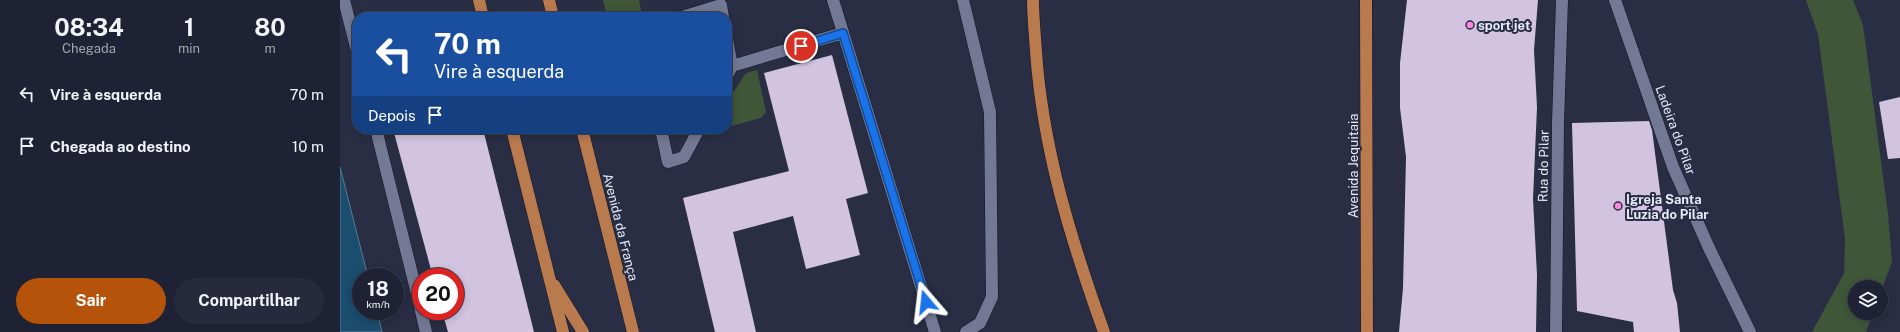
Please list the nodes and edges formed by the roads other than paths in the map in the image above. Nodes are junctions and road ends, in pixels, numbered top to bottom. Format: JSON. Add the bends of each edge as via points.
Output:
{"nodes":[{"id":1,"x":344,"y":0,"type":"edge"},
{"id":2,"x":479,"y":0,"type":"edge"},
{"id":3,"x":549,"y":0,"type":"edge"},
{"id":4,"x":833,"y":0,"type":"edge"},
{"id":5,"x":963,"y":0,"type":"edge"},
{"id":6,"x":1034,"y":0,"type":"edge"},
{"id":7,"x":1366,"y":0,"type":"edge"},
{"id":8,"x":1562,"y":0,"type":"edge"},
{"id":9,"x":1615,"y":0,"type":"edge"},
{"id":10,"x":482,"y":12,"type":"edge"},
{"id":11,"x":552,"y":12,"type":"edge"},
{"id":12,"x":698,"y":12,"type":"edge"},
{"id":13,"x":722,"y":12,"type":"edge"},
{"id":14,"x":352,"y":31,"type":"edge"},
{"id":15,"x":843,"y":33,"type":"junction"},
{"id":16,"x":732,"y":70,"type":"edge"},
{"id":17,"x":377,"y":134,"type":"edge"},
{"id":18,"x":513,"y":134,"type":"edge"},
{"id":19,"x":583,"y":134,"type":"edge"},
{"id":20,"x":662,"y":134,"type":"edge"},
{"id":21,"x":696,"y":134,"type":"edge"},
{"id":22,"x":412,"y":274,"type":"edge"},
{"id":23,"x":548,"y":276,"type":"junction"},
{"id":24,"x":423,"y":320,"type":"edge"},
{"id":25,"x":426,"y":332,"type":"edge"},
{"id":26,"x":563,"y":332,"type":"edge"},
{"id":27,"x":583,"y":332,"type":"edge"},
{"id":28,"x":633,"y":332,"type":"edge"},
{"id":29,"x":935,"y":332,"type":"edge"},
{"id":30,"x":966,"y":332,"type":"edge"},
{"id":31,"x":1104,"y":332,"type":"edge"},
{"id":32,"x":1367,"y":332,"type":"edge"},
{"id":33,"x":1556,"y":332,"type":"edge"},
{"id":34,"x":1750,"y":332,"type":"edge"}],
"edges":[{"from":1,"to":14,"type":"street"},
{"from":2,"to":10,"type":"main road"},
{"from":3,"to":11,"type":"main road"},
{"from":4,"to":15,"type":"street"},
{"from":5,"to":30,"type":"street","via":[[990,112],[992,281],[992,297],[980,322]]},
{"from":6,"to":31,"type":"main road","via":[[1039,92],[1056,184],[1081,269]]},
{"from":7,"to":32,"type":"main road","name":"Avenida Jequitaia"},
{"from":8,"to":33,"type":"street","name":"Rua do Pilar"},
{"from":9,"to":34,"type":"street","name":"Ladeira do Pilar","via":[[1673,167]]},
{"from":12,"to":13,"type":"street","via":[[721,5]]},
{"from":15,"to":16,"type":"street"},
{"from":15,"to":29,"type":"street"},
{"from":17,"to":22,"type":"street"},
{"from":18,"to":23,"type":"main road"},
{"from":19,"to":28,"type":"main road","name":"Avenida da França"},
{"from":20,"to":21,"type":"street","via":[[668,162],[684,158]]},
{"from":23,"to":26,"type":"main road"},
{"from":23,"to":27,"type":"main road"},
{"from":24,"to":25,"type":"street"}]}
